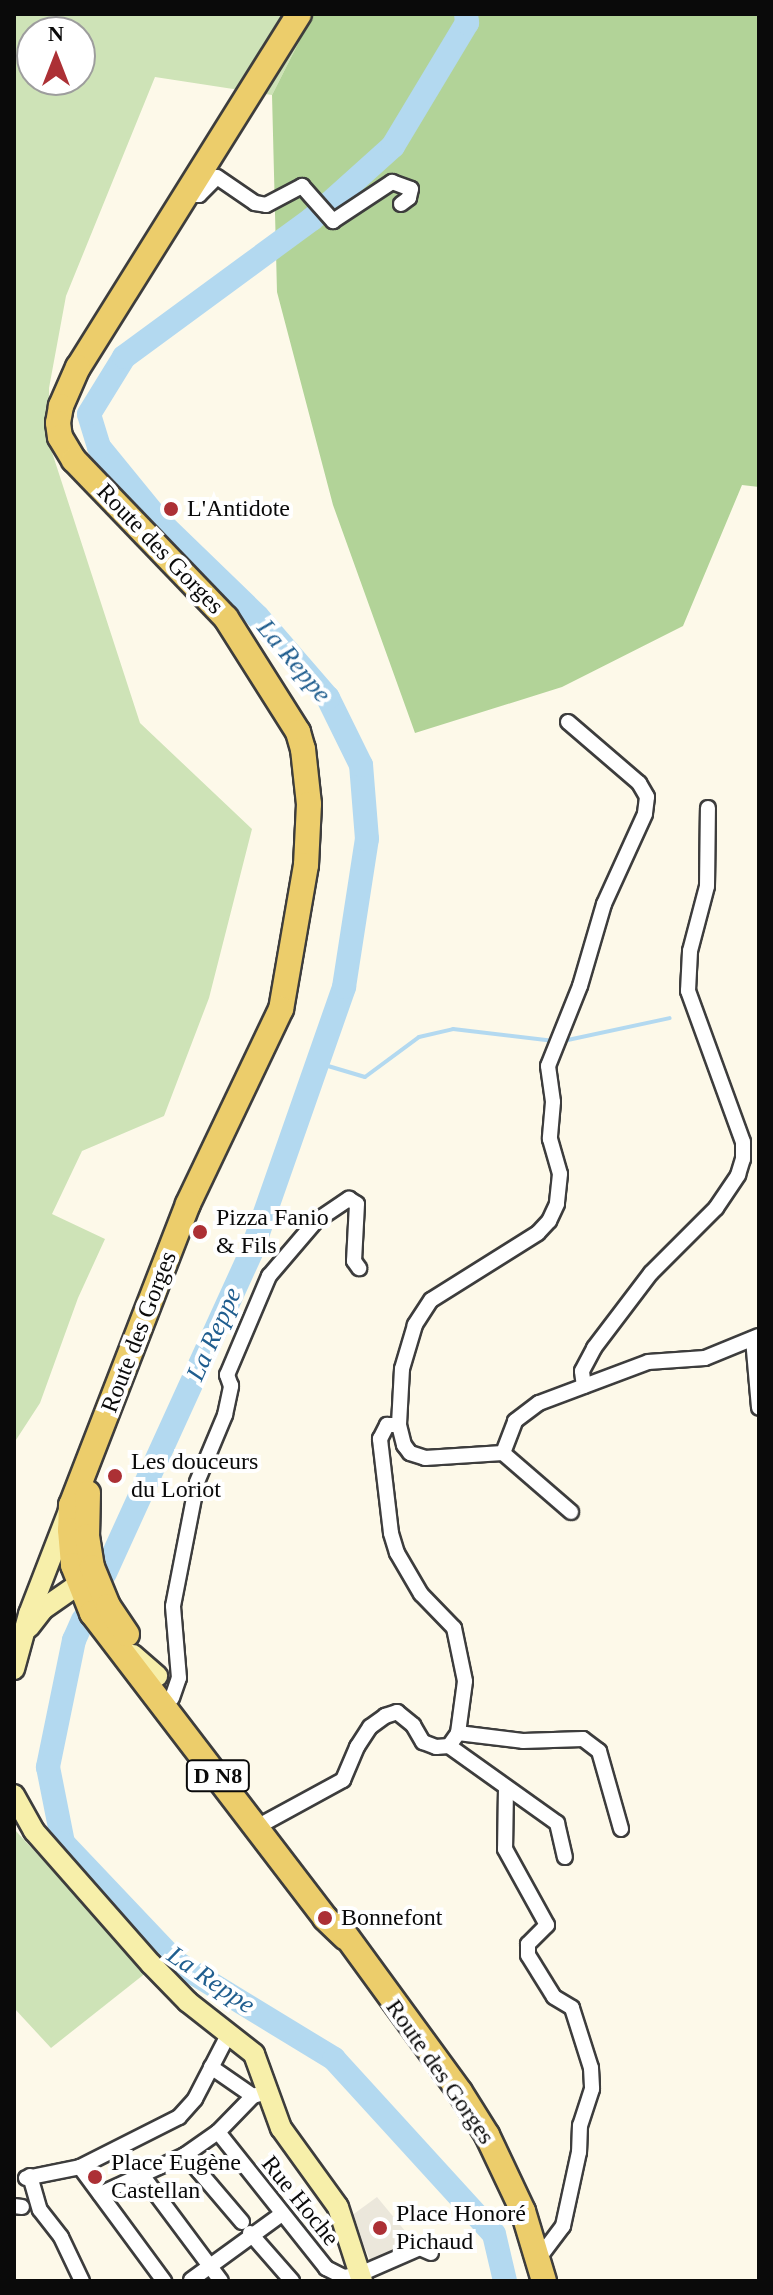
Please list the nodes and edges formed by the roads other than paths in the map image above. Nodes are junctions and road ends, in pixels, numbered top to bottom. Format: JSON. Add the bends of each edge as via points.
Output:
{"nodes":[{"id":1,"x":299,"y":14,"type":"edge"},
{"id":2,"x":186,"y":195,"type":"junction"},
{"id":3,"x":401,"y":204,"type":"dead end"},
{"id":4,"x":568,"y":722,"type":"dead end"},
{"id":5,"x":708,"y":808,"type":"dead end"},
{"id":6,"x":359,"y":1268,"type":"dead end"},
{"id":7,"x":756,"y":1337,"type":"edge"},
{"id":8,"x":584,"y":1386,"type":"junction"},
{"id":9,"x":759,"y":1408,"type":"edge"},
{"id":10,"x":399,"y":1425,"type":"junction"},
{"id":11,"x":98,"y":1438,"type":"junction"},
{"id":12,"x":503,"y":1453,"type":"junction"},
{"id":13,"x":71,"y":1505,"type":"junction"},
{"id":14,"x":571,"y":1512,"type":"dead end"},
{"id":15,"x":83,"y":1578,"type":"junction"},
{"id":16,"x":41,"y":1582,"type":"junction"},
{"id":17,"x":55,"y":1601,"type":"junction"},
{"id":18,"x":92,"y":1613,"type":"junction"},
{"id":19,"x":22,"y":1637,"type":"junction"},
{"id":20,"x":14,"y":1669,"type":"edge"},
{"id":21,"x":172,"y":1698,"type":"junction"},
{"id":22,"x":458,"y":1733,"type":"junction"},
{"id":23,"x":449,"y":1746,"type":"junction"},
{"id":24,"x":506,"y":1788,"type":"junction"},
{"id":25,"x":14,"y":1795,"type":"edge"},
{"id":26,"x":266,"y":1822,"type":"junction"},
{"id":27,"x":621,"y":1829,"type":"dead end"},
{"id":28,"x":565,"y":1857,"type":"dead end"},
{"id":29,"x":345,"y":1937,"type":"junction"},
{"id":30,"x":229,"y":2033,"type":"junction"},
{"id":31,"x":211,"y":2067,"type":"junction"},
{"id":32,"x":260,"y":2094,"type":"junction"},
{"id":33,"x":126,"y":2127,"type":"dead end"},
{"id":34,"x":218,"y":2132,"type":"junction"},
{"id":35,"x":121,"y":2145,"type":"junction"},
{"id":36,"x":185,"y":2155,"type":"junction"},
{"id":37,"x":80,"y":2167,"type":"junction"},
{"id":38,"x":142,"y":2175,"type":"junction"},
{"id":39,"x":100,"y":2194,"type":"junction"},
{"id":40,"x":28,"y":2209,"type":"edge"},
{"id":41,"x":282,"y":2214,"type":"junction"},
{"id":42,"x":249,"y":2230,"type":"junction"},
{"id":43,"x":431,"y":2253,"type":"dead end"},
{"id":44,"x":209,"y":2266,"type":"junction"},
{"id":45,"x":542,"y":2270,"type":"edge"},
{"id":46,"x":361,"y":2278,"type":"edge"},
{"id":47,"x":191,"y":2280,"type":"edge"},
{"id":48,"x":82,"y":2281,"type":"edge"},
{"id":49,"x":164,"y":2281,"type":"edge"},
{"id":50,"x":221,"y":2281,"type":"edge"},
{"id":51,"x":292,"y":2281,"type":"edge"}],
"edges":[{"from":1,"to":2,"type":"main road","name":"Route des Gorges","number":"D N8"},
{"from":2,"to":3,"type":"street","via":[[199,195],[217,177],[266,205],[302,186],[333,221],[392,182],[400,182],[411,189]]},
{"from":2,"to":11,"type":"main road","name":"Route des Gorges","number":"D N8","via":[[73,377],[61,406],[60,437],[74,460],[226,618],[290,716],[303,749],[309,836],[281,1009],[188,1204]]},
{"from":4,"to":10,"type":"street","via":[[639,783],[647,797],[548,1066],[553,1102],[550,1139],[560,1174],[557,1204],[538,1233],[431,1300],[415,1325],[402,1369]]},
{"from":5,"to":8,"type":"street","via":[[707,886],[690,951],[688,991],[743,1142],[743,1159],[716,1208],[651,1273],[594,1348],[582,1371]]},
{"from":6,"to":21,"type":"street","via":[[354,1261],[357,1204],[349,1199],[316,1221],[269,1276],[227,1375],[231,1386],[225,1415],[197,1482],[173,1606],[179,1678]]},
{"from":7,"to":8,"type":"street","via":[[705,1358],[648,1362]]},
{"from":7,"to":9,"type":"street"},
{"from":8,"to":12,"type":"street","via":[[539,1403],[515,1421]]},
{"from":10,"to":12,"type":"street","via":[[410,1453],[425,1458]]},
{"from":10,"to":22,"type":"street","via":[[382,1431],[391,1533],[421,1594],[454,1628],[465,1681]]},
{"from":11,"to":13,"type":"main road","name":"Route des Gorges","number":"D N8"},
{"from":11,"to":15,"type":"main road","name":"Route des Gorges","number":"D N8"},
{"from":12,"to":14,"type":"street"},
{"from":13,"to":15,"type":"main road","name":"Route des Gorges","number":"D N8","via":[[70,1530]]},
{"from":13,"to":16,"type":"main road"},
{"from":15,"to":16,"type":"main road"},
{"from":15,"to":17,"type":"main road"},
{"from":15,"to":18,"type":"main road","name":"Route des Gorges","number":"D N8"},
{"from":15,"to":21,"type":"main road","name":"Route des Gorges","number":"D N8"},
{"from":16,"to":19,"type":"main road"},
{"from":17,"to":18,"type":"main road"},
{"from":17,"to":19,"type":"main road"},
{"from":18,"to":29,"type":"main road","name":"Route des Gorges","number":"D N8","via":[[325,1918]]},
{"from":19,"to":20,"type":"main road"},
{"from":21,"to":26,"type":"main road","name":"Route des Gorges","number":"D N8"},
{"from":22,"to":23,"type":"street"},
{"from":22,"to":27,"type":"street","via":[[523,1741],[583,1739],[599,1751]]},
{"from":23,"to":24,"type":"street"},
{"from":23,"to":26,"type":"street","via":[[423,1742],[397,1712],[385,1716],[370,1727],[343,1780]]},
{"from":24,"to":28,"type":"street","via":[[557,1823]]},
{"from":24,"to":45,"type":"street","via":[[505,1849],[547,1925],[528,1944],[528,1955],[554,1997],[572,2008],[591,2068],[592,2089],[580,2125],[563,2226]]},
{"from":25,"to":30,"type":"main road","via":[[34,1831],[151,1964]]},
{"from":26,"to":29,"type":"main road","name":"Route des Gorges","number":"D N8"},
{"from":29,"to":45,"type":"main road","name":"Route des Gorges","number":"D N8","via":[[487,2135],[523,2211]]},
{"from":30,"to":31,"type":"street"},
{"from":30,"to":32,"type":"main road","via":[[254,2054]]},
{"from":31,"to":32,"type":"street"},
{"from":31,"to":35,"type":"street","via":[[179,2117]]},
{"from":32,"to":34,"type":"street"},
{"from":32,"to":46,"type":"main road","via":[[338,2207]]},
{"from":33,"to":35,"type":"street"},
{"from":34,"to":36,"type":"street"},
{"from":34,"to":41,"type":"street","name":"Rue Hoche"},
{"from":35,"to":37,"type":"street"},
{"from":36,"to":38,"type":"street"},
{"from":36,"to":42,"type":"street"},
{"from":37,"to":39,"type":"street"},
{"from":37,"to":40,"type":"street","via":[[28,2177]]},
{"from":38,"to":39,"type":"street"},
{"from":38,"to":44,"type":"street"},
{"from":39,"to":49,"type":"street"},
{"from":40,"to":48,"type":"street","via":[[61,2237]]},
{"from":41,"to":42,"type":"street"},
{"from":41,"to":46,"type":"street","name":"Rue Hoche","via":[[326,2268]]},
{"from":42,"to":44,"type":"street"},
{"from":42,"to":51,"type":"street"},
{"from":43,"to":46,"type":"street","via":[[420,2248]]},
{"from":44,"to":47,"type":"street"},
{"from":44,"to":50,"type":"street"}]}
